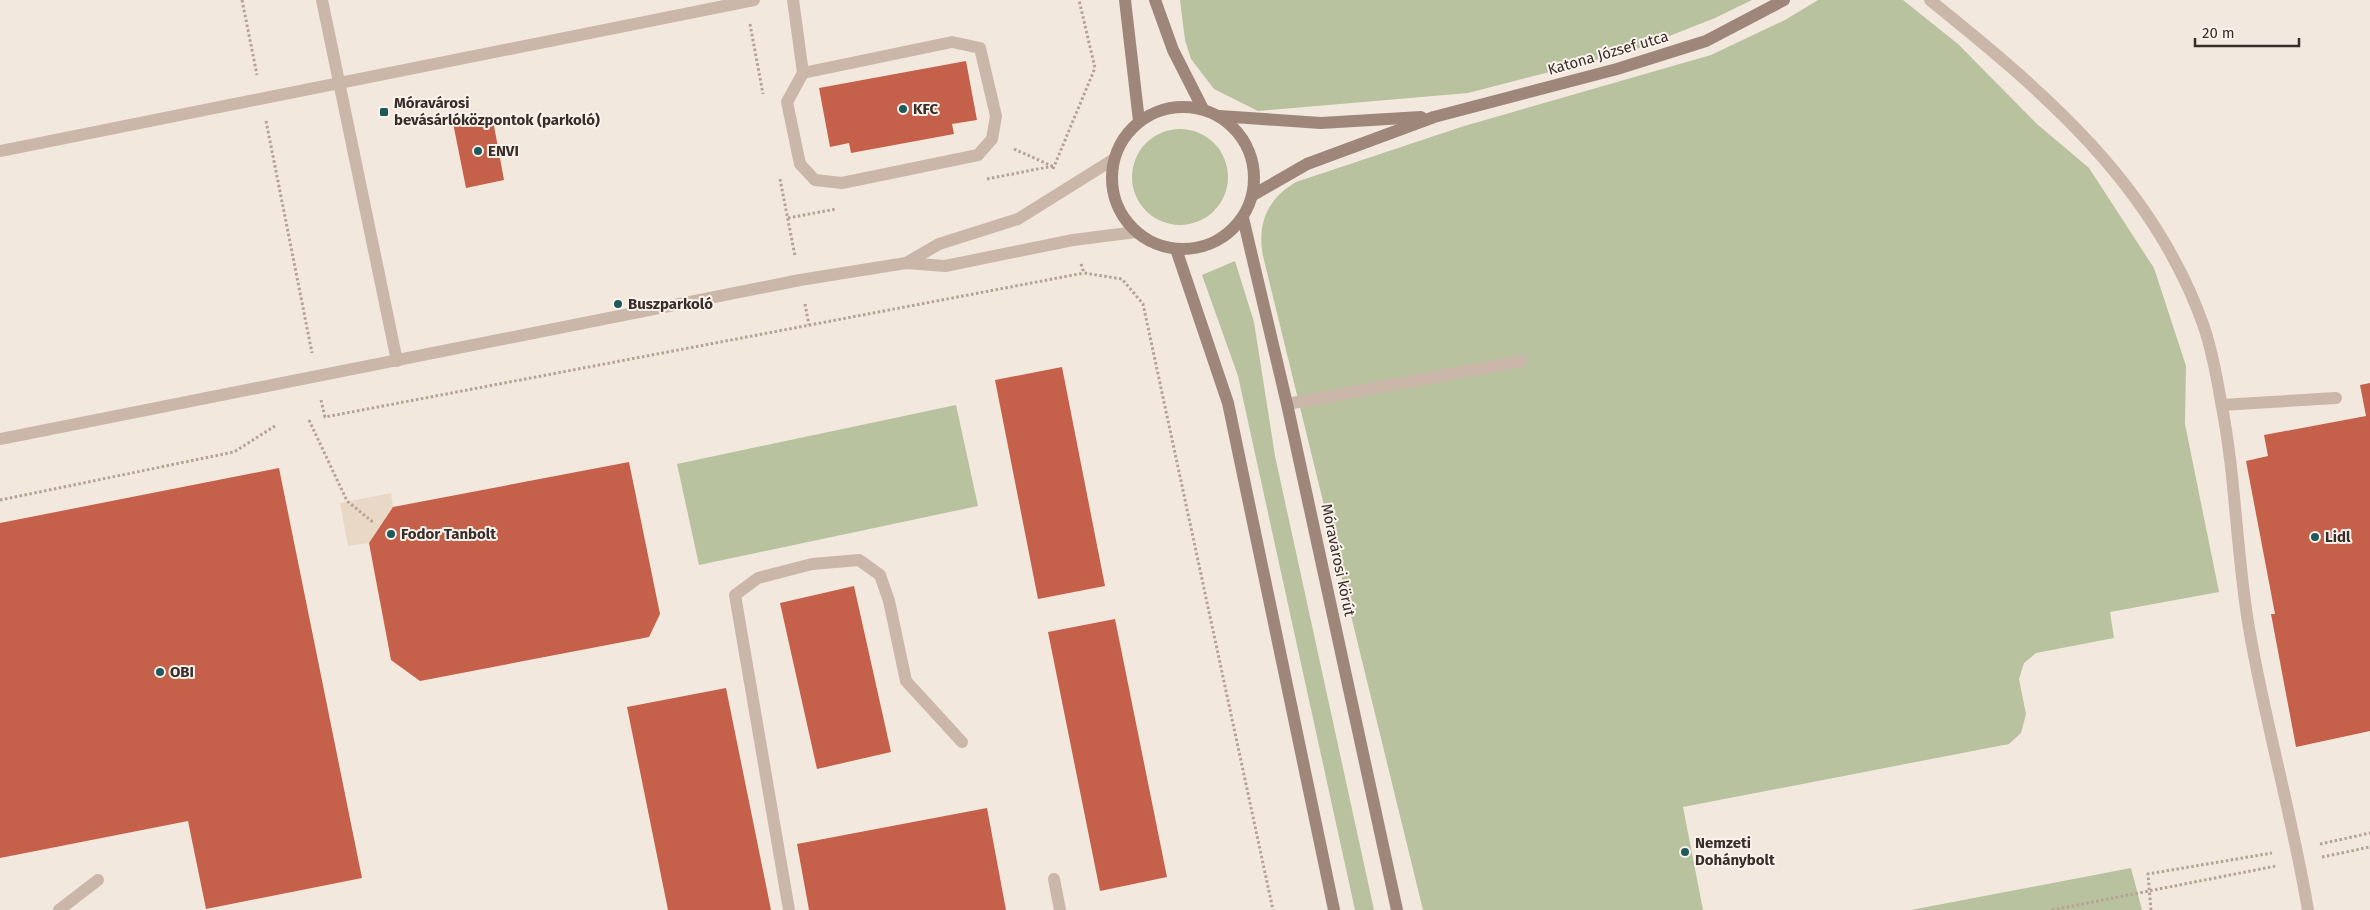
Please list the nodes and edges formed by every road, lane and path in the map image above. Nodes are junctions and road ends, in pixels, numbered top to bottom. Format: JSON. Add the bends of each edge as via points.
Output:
{"nodes":[{"id":1,"x":242,"y":0,"type":"edge"},
{"id":2,"x":322,"y":0,"type":"edge"},
{"id":3,"x":754,"y":0,"type":"edge"},
{"id":4,"x":793,"y":0,"type":"edge"},
{"id":5,"x":1080,"y":0,"type":"edge"},
{"id":6,"x":1125,"y":0,"type":"edge"},
{"id":7,"x":1155,"y":0,"type":"edge"},
{"id":8,"x":1784,"y":0,"type":"edge"},
{"id":9,"x":1930,"y":0,"type":"edge"},
{"id":10,"x":803,"y":73,"type":"junction"},
{"id":11,"x":338,"y":83,"type":"junction"},
{"id":12,"x":262,"y":98,"type":"junction"},
{"id":13,"x":1203,"y":109,"type":"junction"},
{"id":14,"x":1219,"y":116,"type":"junction"},
{"id":15,"x":1434,"y":117,"type":"junction"},
{"id":16,"x":1139,"y":121,"type":"junction"},
{"id":17,"x":992,"y":139,"type":"junction"},
{"id":18,"x":0,"y":151,"type":"edge"},
{"id":19,"x":1114,"y":159,"type":"junction"},
{"id":20,"x":1053,"y":166,"type":"junction"},
{"id":21,"x":1057,"y":194,"type":"junction"},
{"id":22,"x":1253,"y":195,"type":"junction"},
{"id":23,"x":1243,"y":218,"type":"junction"},
{"id":24,"x":1136,"y":232,"type":"junction"},
{"id":25,"x":1073,"y":240,"type":"junction"},
{"id":26,"x":1176,"y":249,"type":"junction"},
{"id":27,"x":906,"y":263,"type":"junction"},
{"id":28,"x":1084,"y":273,"type":"junction"},
{"id":29,"x":397,"y":361,"type":"junction"},
{"id":30,"x":1522,"y":361,"type":"dead end"},
{"id":31,"x":317,"y":377,"type":"junction"},
{"id":32,"x":2336,"y":398,"type":"dead end"},
{"id":33,"x":1287,"y":404,"type":"junction"},
{"id":34,"x":2222,"y":405,"type":"junction"},
{"id":35,"x":309,"y":420,"type":"dead end"},
{"id":36,"x":275,"y":426,"type":"dead end"},
{"id":37,"x":0,"y":440,"type":"edge"},
{"id":38,"x":0,"y":500,"type":"edge"},
{"id":39,"x":374,"y":523,"type":"dead end"},
{"id":40,"x":962,"y":742,"type":"dead end"},
{"id":41,"x":2370,"y":833,"type":"edge"},
{"id":42,"x":2370,"y":847,"type":"edge"},
{"id":43,"x":2298,"y":855,"type":"junction"},
{"id":44,"x":1054,"y":879,"type":"dead end"},
{"id":45,"x":98,"y":880,"type":"dead end"},
{"id":46,"x":2149,"y":891,"type":"junction"},
{"id":47,"x":59,"y":910,"type":"edge"},
{"id":48,"x":789,"y":910,"type":"edge"},
{"id":49,"x":1060,"y":910,"type":"edge"},
{"id":50,"x":1272,"y":910,"type":"edge"},
{"id":51,"x":1334,"y":910,"type":"edge"},
{"id":52,"x":1398,"y":910,"type":"edge"},
{"id":53,"x":2052,"y":910,"type":"edge"},
{"id":54,"x":2151,"y":910,"type":"edge"},
{"id":55,"x":2308,"y":910,"type":"edge"}],
"edges":[{"from":1,"to":12,"type":"path"},
{"from":2,"to":11,"type":"lane"},
{"from":3,"to":11,"type":"lane"},
{"from":4,"to":10,"type":"lane"},
{"from":5,"to":20,"type":"path","via":[[1095,68]]},
{"from":6,"to":16,"type":"main road"},
{"from":7,"to":13,"type":"main road","via":[[1173,50]]},
{"from":8,"to":15,"type":"main road","name":"Katona József utca","via":[[1706,41],[1607,72]]},
{"from":9,"to":34,"type":"lane","via":[[2069,119],[2116,171],[2180,270],[2205,328]]},
{"from":10,"to":17,"type":"lane","via":[[952,42],[980,48],[996,116]]},
{"from":10,"to":17,"type":"lane","via":[[787,102],[800,164],[815,180],[842,183],[978,155]]},
{"from":11,"to":12,"type":"lane"},
{"from":11,"to":29,"type":"lane"},
{"from":12,"to":18,"type":"lane"},
{"from":12,"to":31,"type":"path"},
{"from":13,"to":14,"type":"main road"},
{"from":13,"to":16,"type":"main road","via":[[1180,106],[1158,111]]},
{"from":14,"to":15,"type":"main road","name":"Katona József utca","via":[[1321,123]]},
{"from":14,"to":22,"type":"main road","via":[[1242,136],[1254,164]]},
{"from":15,"to":22,"type":"main road","name":"Katona József utca","via":[[1307,164]]},
{"from":16,"to":19,"type":"main road","via":[[1123,138]]},
{"from":17,"to":20,"type":"path"},
{"from":19,"to":21,"type":"lane"},
{"from":19,"to":24,"type":"main road","via":[[1112,186],[1116,203]]},
{"from":20,"to":21,"type":"path"},
{"from":21,"to":27,"type":"lane","via":[[1018,219],[939,244]]},
{"from":22,"to":23,"type":"main road"},
{"from":23,"to":26,"type":"main road","via":[[1225,237],[1202,247]]},
{"from":23,"to":33,"type":"main road","name":"Móravárosi körút"},
{"from":24,"to":25,"type":"lane"},
{"from":24,"to":26,"type":"main road","via":[[1155,244]]},
{"from":25,"to":27,"type":"lane","via":[[946,266]]},
{"from":25,"to":28,"type":"path"},
{"from":26,"to":51,"type":"main road","via":[[1228,403]]},
{"from":27,"to":29,"type":"lane","via":[[800,280]]},
{"from":28,"to":31,"type":"path","via":[[324,417]]},
{"from":28,"to":50,"type":"path","via":[[1122,279],[1143,304]]},
{"from":29,"to":31,"type":"lane"},
{"from":30,"to":33,"type":"lane"},
{"from":31,"to":37,"type":"lane"},
{"from":32,"to":34,"type":"lane"},
{"from":33,"to":52,"type":"main road","name":"Móravárosi körút"},
{"from":34,"to":43,"type":"lane","via":[[2249,627]]},
{"from":35,"to":39,"type":"path","via":[[347,501]]},
{"from":36,"to":38,"type":"path","via":[[234,452]]},
{"from":40,"to":48,"type":"lane","via":[[906,681],[889,601],[880,575],[860,560],[812,564],[758,578],[735,595]]},
{"from":41,"to":43,"type":"path"},
{"from":42,"to":43,"type":"path"},
{"from":43,"to":46,"type":"path"},
{"from":43,"to":46,"type":"path","via":[[2148,874]]},
{"from":43,"to":55,"type":"lane"},
{"from":44,"to":49,"type":"lane"},
{"from":45,"to":47,"type":"lane"},
{"from":46,"to":53,"type":"path"},
{"from":46,"to":54,"type":"path"}]}
